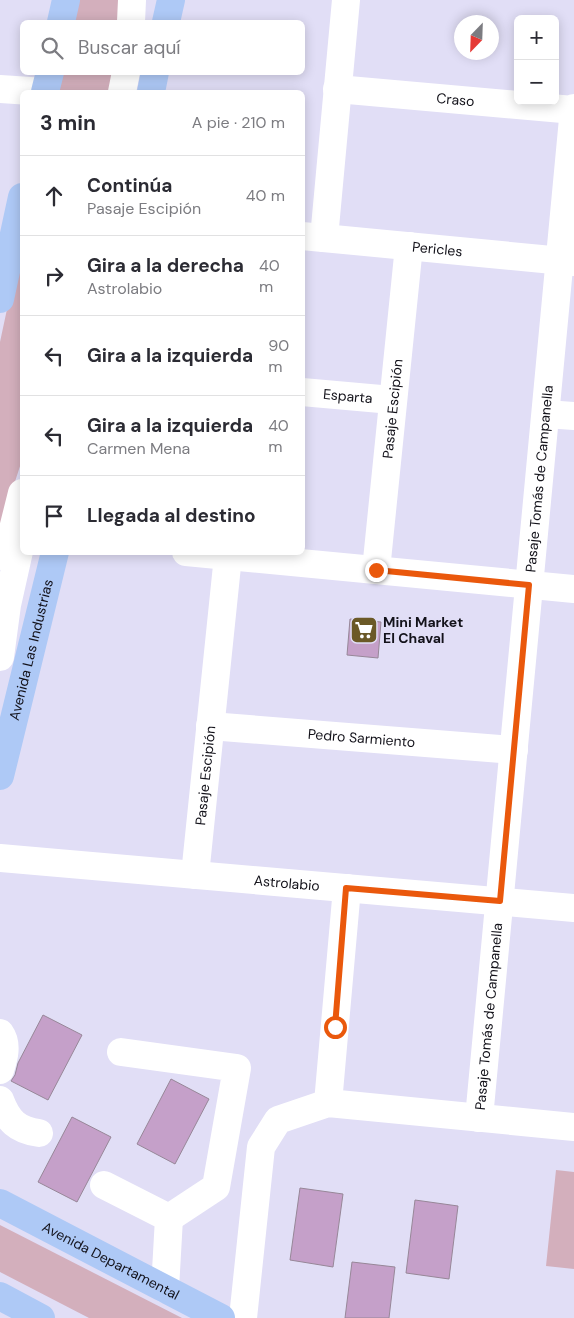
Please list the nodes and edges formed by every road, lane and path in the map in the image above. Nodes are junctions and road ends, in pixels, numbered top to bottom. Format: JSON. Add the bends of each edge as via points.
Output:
{"nodes":[{"id":1,"x":66,"y":0,"type":"edge"},
{"id":2,"x":132,"y":0,"type":"edge"},
{"id":3,"x":143,"y":0,"type":"edge"},
{"id":4,"x":171,"y":0,"type":"edge"},
{"id":5,"x":346,"y":0,"type":"edge"},
{"id":6,"x":61,"y":20,"type":"edge"},
{"id":7,"x":131,"y":20,"type":"edge"},
{"id":8,"x":141,"y":20,"type":"edge"},
{"id":9,"x":166,"y":20,"type":"edge"},
{"id":10,"x":49,"y":75,"type":"edge"},
{"id":11,"x":125,"y":75,"type":"edge"},
{"id":12,"x":136,"y":75,"type":"edge"},
{"id":13,"x":155,"y":75,"type":"edge"},
{"id":14,"x":0,"y":89,"type":"edge"},
{"id":15,"x":337,"y":89,"type":"junction"},
{"id":16,"x":20,"y":90,"type":"edge"},
{"id":17,"x":46,"y":90,"type":"edge"},
{"id":18,"x":122,"y":90,"type":"edge"},
{"id":19,"x":133,"y":90,"type":"edge"},
{"id":20,"x":152,"y":90,"type":"edge"},
{"id":21,"x":574,"y":109,"type":"edge"},
{"id":22,"x":20,"y":205,"type":"edge"},
{"id":23,"x":313,"y":237,"type":"edge"},
{"id":24,"x":409,"y":246,"type":"junction"},
{"id":25,"x":567,"y":261,"type":"edge"},
{"id":26,"x":0,"y":299,"type":"edge"},
{"id":27,"x":305,"y":392,"type":"edge"},
{"id":28,"x":392,"y":400,"type":"junction"},
{"id":29,"x":546,"y":414,"type":"junction"},
{"id":30,"x":574,"y":416,"type":"edge"},
{"id":31,"x":17,"y":515,"type":"edge"},
{"id":32,"x":54,"y":555,"type":"edge"},
{"id":33,"x":218,"y":555,"type":"edge"},
{"id":34,"x":228,"y":556,"type":"junction"},
{"id":35,"x":376,"y":570,"type":"junction"},
{"id":36,"x":0,"y":580,"type":"edge"},
{"id":37,"x":529,"y":585,"type":"junction"},
{"id":38,"x":574,"y":589,"type":"edge"},
{"id":39,"x":0,"y":658,"type":"edge"},
{"id":40,"x":210,"y":726,"type":"junction"},
{"id":41,"x":514,"y":750,"type":"junction"},
{"id":42,"x":0,"y":776,"type":"edge"},
{"id":43,"x":0,"y":858,"type":"edge"},
{"id":44,"x":195,"y":875,"type":"junction"},
{"id":45,"x":346,"y":888,"type":"junction"},
{"id":46,"x":500,"y":901,"type":"junction"},
{"id":47,"x":574,"y":908,"type":"edge"},
{"id":48,"x":0,"y":1033,"type":"edge"},
{"id":49,"x":121,"y":1052,"type":"dead end"},
{"id":50,"x":0,"y":1070,"type":"edge"},
{"id":51,"x":0,"y":1100,"type":"edge"},
{"id":52,"x":328,"y":1103,"type":"junction"},
{"id":53,"x":479,"y":1118,"type":"junction"},
{"id":54,"x":574,"y":1127,"type":"edge"},
{"id":55,"x":39,"y":1133,"type":"dead end"},
{"id":56,"x":104,"y":1185,"type":"dead end"},
{"id":57,"x":0,"y":1203,"type":"edge"},
{"id":58,"x":169,"y":1218,"type":"junction"},
{"id":59,"x":165,"y":1289,"type":"junction"},
{"id":60,"x":0,"y":1296,"type":"edge"},
{"id":61,"x":41,"y":1318,"type":"edge"},
{"id":62,"x":221,"y":1318,"type":"edge"},
{"id":63,"x":243,"y":1318,"type":"edge"}],
"edges":[{"from":1,"to":6,"type":"main road"},
{"from":2,"to":7,"type":"street"},
{"from":3,"to":8,"type":"street"},
{"from":4,"to":9,"type":"main road"},
{"from":5,"to":15,"type":"street"},
{"from":10,"to":17,"type":"main road"},
{"from":11,"to":18,"type":"street"},
{"from":12,"to":19,"type":"street"},
{"from":13,"to":20,"type":"main road"},
{"from":14,"to":16,"type":"street"},
{"from":15,"to":21,"type":"street","name":"Craso"},
{"from":15,"to":23,"type":"street"},
{"from":21,"to":25,"type":"street","name":"Pasaje Tomás de Campanella"},
{"from":22,"to":26,"type":"main road"},
{"from":23,"to":24,"type":"street","name":"Pericles"},
{"from":24,"to":25,"type":"street","name":"Pericles"},
{"from":24,"to":28,"type":"street","name":"Pasaje Escipión"},
{"from":25,"to":29,"type":"street","name":"Pasaje Tomás de Campanella"},
{"from":27,"to":28,"type":"street","name":"Esparta"},
{"from":28,"to":35,"type":"street","name":"Pasaje Escipión"},
{"from":29,"to":30,"type":"street"},
{"from":29,"to":37,"type":"street","name":"Pasaje Tomás de Campanella"},
{"from":31,"to":36,"type":"street"},
{"from":31,"to":39,"type":"street"},
{"from":32,"to":42,"type":"main road","name":"Avenida Las Industrias"},
{"from":33,"to":34,"type":"street"},
{"from":34,"to":35,"type":"street"},
{"from":34,"to":40,"type":"street","name":"Pasaje Escipión"},
{"from":35,"to":37,"type":"street"},
{"from":37,"to":38,"type":"street"},
{"from":37,"to":41,"type":"street","name":"Pasaje Tomás de Campanella"},
{"from":40,"to":41,"type":"street","name":"Pedro Sarmiento"},
{"from":40,"to":44,"type":"street","name":"Pasaje Escipión"},
{"from":41,"to":46,"type":"street","name":"Pasaje Tomás de Campanella"},
{"from":43,"to":44,"type":"street","name":"Astrolabio"},
{"from":44,"to":45,"type":"street","name":"Astrolabio"},
{"from":45,"to":46,"type":"street","name":"Astrolabio"},
{"from":45,"to":52,"type":"street"},
{"from":46,"to":47,"type":"street","name":"Astrolabio"},
{"from":46,"to":53,"type":"street","name":"Pasaje Tomás de Campanella"},
{"from":48,"to":50,"type":"street","via":[[5,1043]]},
{"from":49,"to":58,"type":"street","via":[[237,1068],[216,1186]]},
{"from":51,"to":55,"type":"street","via":[[15,1125]]},
{"from":52,"to":53,"type":"street"},
{"from":52,"to":63,"type":"street","via":[[278,1120],[261,1147]]},
{"from":53,"to":54,"type":"street"},
{"from":56,"to":58,"type":"street"},
{"from":57,"to":59,"type":"main road","name":"Avenida Departamental"},
{"from":58,"to":59,"type":"street"},
{"from":59,"to":62,"type":"main road","name":"Avenida Departamental"},
{"from":60,"to":61,"type":"main road"}]}
